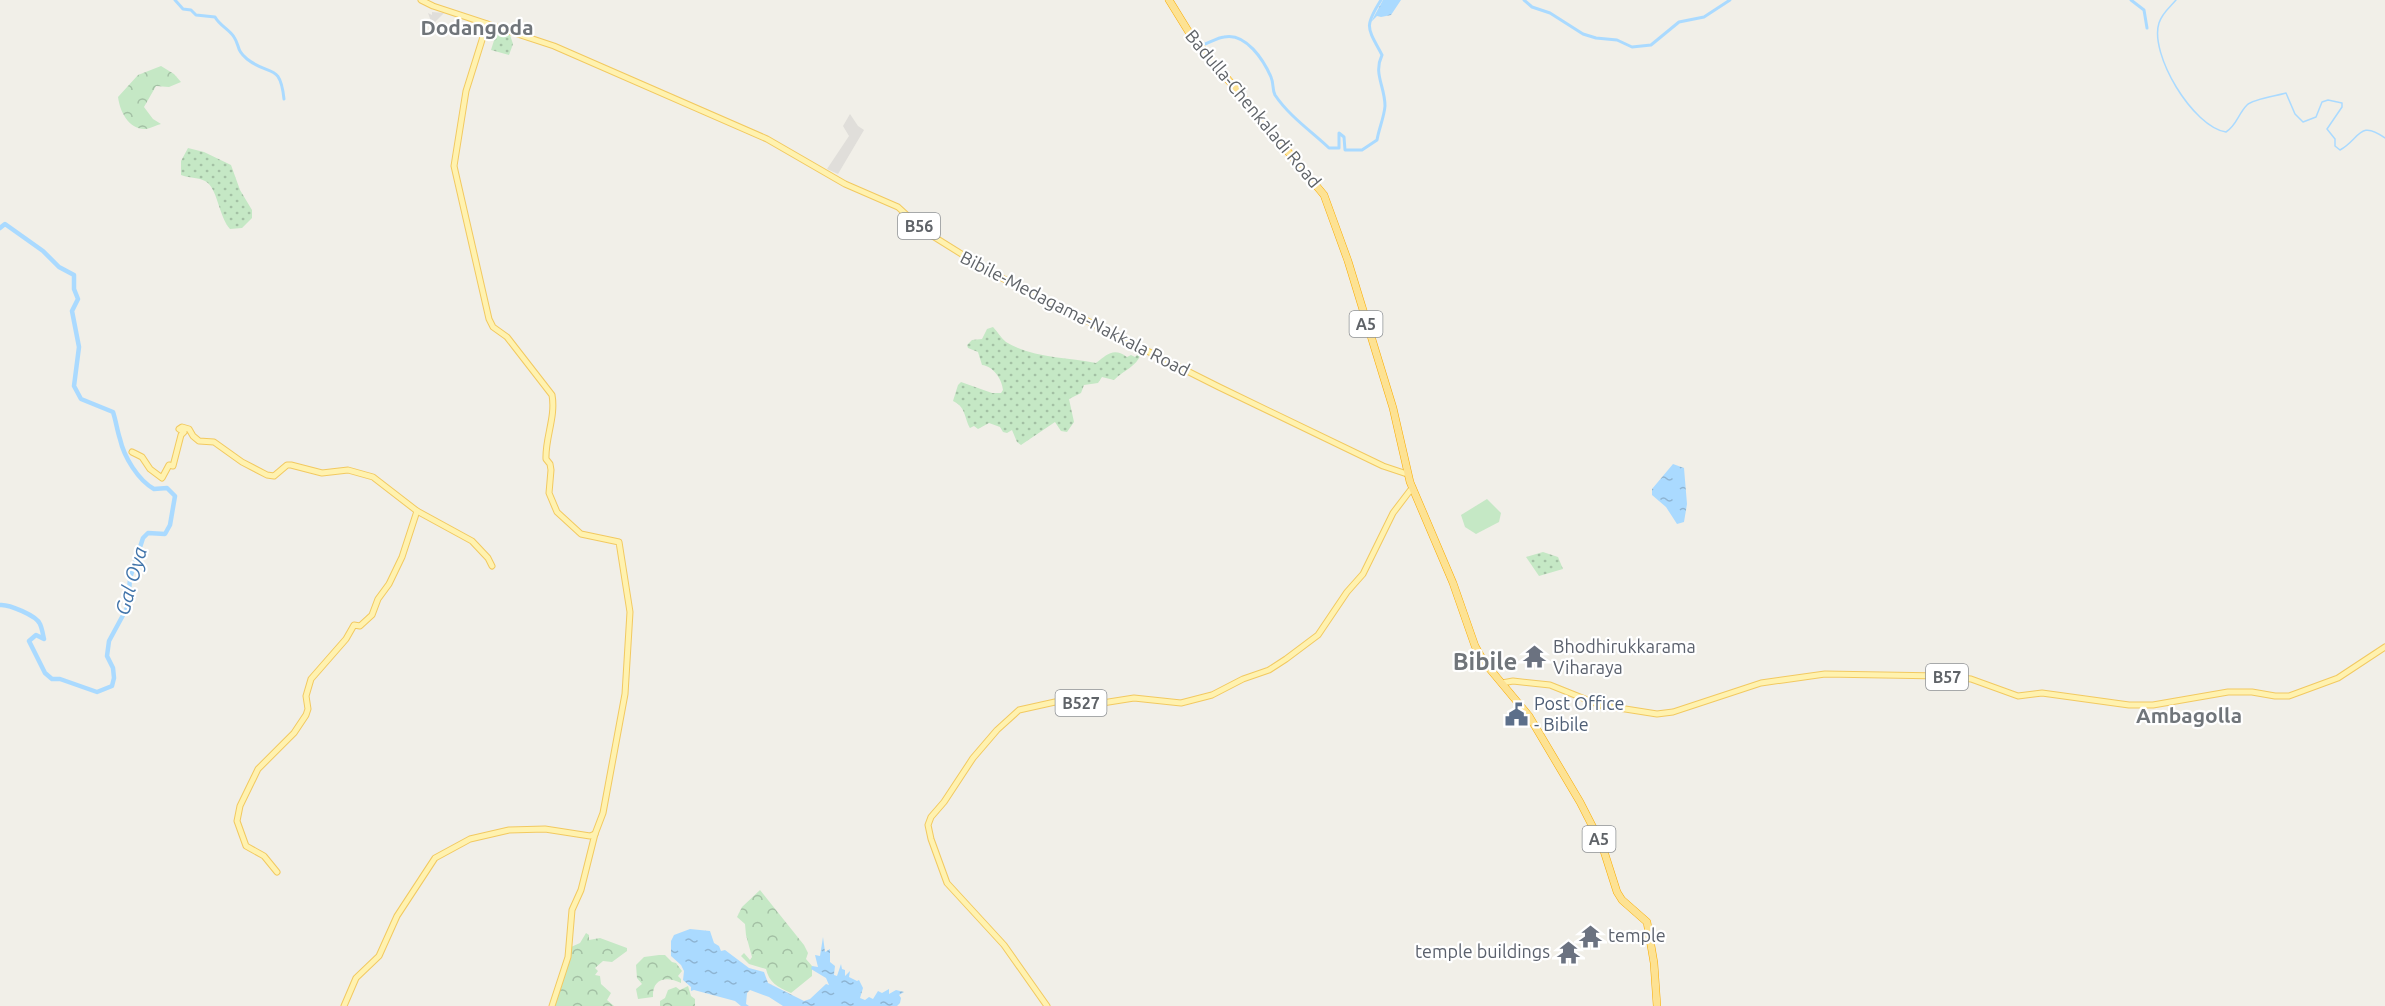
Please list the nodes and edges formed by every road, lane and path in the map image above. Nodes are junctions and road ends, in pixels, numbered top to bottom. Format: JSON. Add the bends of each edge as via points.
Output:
{"nodes":[{"id":1,"x":421,"y":0,"type":"edge"},
{"id":2,"x":1169,"y":0,"type":"edge"},
{"id":3,"x":487,"y":24,"type":"junction"},
{"id":4,"x":132,"y":452,"type":"dead end"},
{"id":5,"x":1407,"y":474,"type":"junction"},
{"id":6,"x":1412,"y":488,"type":"junction"},
{"id":7,"x":417,"y":511,"type":"junction"},
{"id":8,"x":492,"y":566,"type":"dead end"},
{"id":9,"x":2385,"y":647,"type":"edge"},
{"id":10,"x":1502,"y":683,"type":"junction"},
{"id":11,"x":595,"y":834,"type":"junction"},
{"id":12,"x":277,"y":872,"type":"dead end"},
{"id":13,"x":344,"y":1006,"type":"edge"},
{"id":14,"x":552,"y":1006,"type":"edge"},
{"id":15,"x":1047,"y":1006,"type":"edge"},
{"id":16,"x":1657,"y":1006,"type":"edge"}],
"edges":[{"from":1,"to":3,"type":"main road","name":"Bibile-Medagama-Nakkala Road","number":"B56"},
{"from":2,"to":5,"type":"highway","name":"Badulla-Chenkaladi Road","number":"A5","via":[[1194,40],[1324,195],[1393,408]]},
{"from":3,"to":5,"type":"main road","name":"Bibile-Medagama-Nakkala Road","number":"B56","via":[[554,46],[767,140],[845,184],[898,207],[923,230],[992,273],[1219,387]]},
{"from":3,"to":11,"type":"main road","via":[[466,91],[454,169],[489,319],[552,396],[545,453],[551,470],[551,502],[581,534],[619,542],[630,612],[626,694],[603,813]]},
{"from":4,"to":7,"type":"main road","via":[[162,478],[169,465],[173,466],[184,432],[179,429],[182,427],[199,441],[214,442],[267,475],[274,476],[287,465],[322,473],[339,469],[364,473],[381,481]]},
{"from":5,"to":6,"type":"highway","name":"Badulla-Chenkaladi Road","number":"A5"},
{"from":6,"to":10,"type":"highway","name":"Badulla-Chenkaladi Road","number":"A5","via":[[1453,582],[1475,646]]},
{"from":6,"to":15,"type":"main road","number":"B527","via":[[1393,513],[1366,570],[1318,635],[1269,670],[1212,695],[1181,703],[1134,698],[1096,704],[1055,702],[1019,711],[973,758],[931,818],[931,839],[947,883],[1004,945]]},
{"from":7,"to":8,"type":"main road","via":[[472,541]]},
{"from":7,"to":12,"type":"main road","via":[[401,561],[372,615],[360,626],[354,625],[311,680],[306,715],[258,769],[240,806],[237,821],[246,846],[264,856]]},
{"from":9,"to":10,"type":"main road","number":"B57","via":[[2338,678],[2289,696],[2228,692],[2153,705],[2042,693],[2018,696],[1971,679],[1941,676],[1825,674],[1761,683],[1657,714],[1600,705],[1550,685]]},
{"from":10,"to":16,"type":"highway","name":"Badulla-Chenkaladi Road","number":"A5","via":[[1529,717],[1580,802],[1602,846],[1617,892],[1647,922]]},
{"from":11,"to":13,"type":"main road","via":[[509,830],[470,839],[435,858],[397,916],[381,952],[356,978]]},
{"from":11,"to":14,"type":"main road","via":[[572,910],[566,965]]}]}
